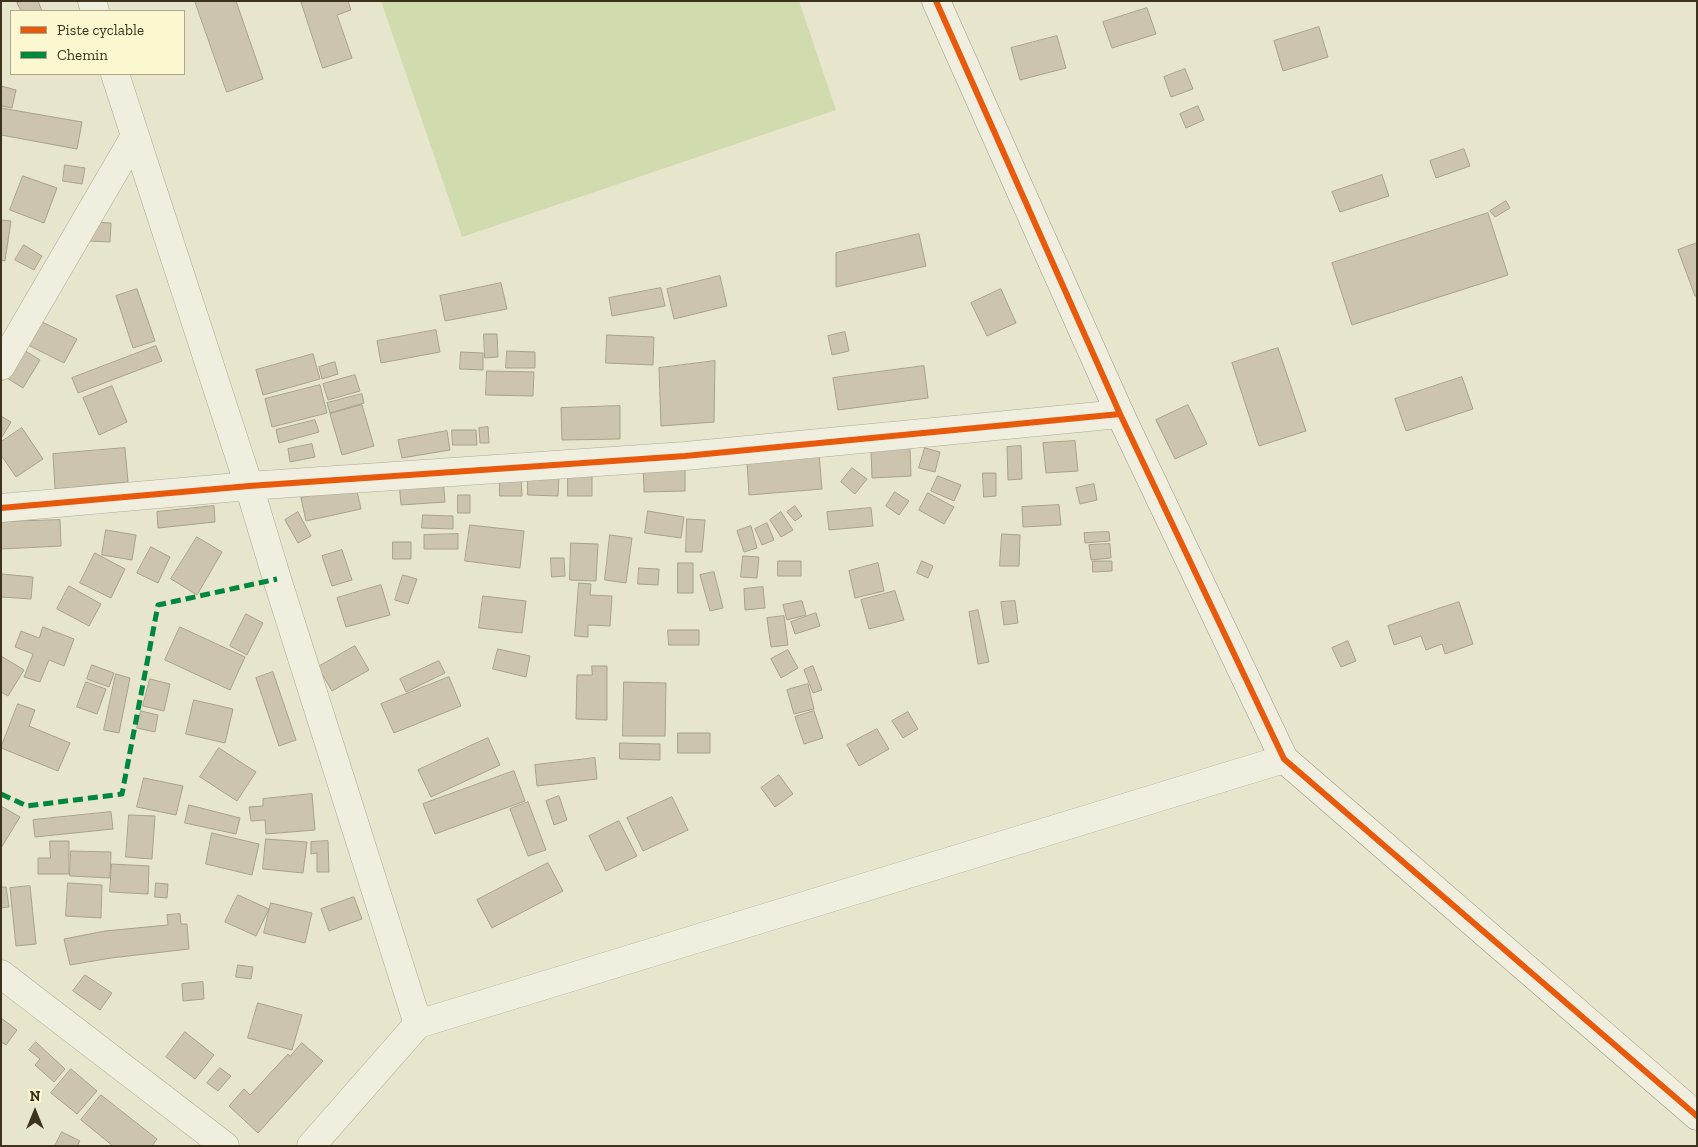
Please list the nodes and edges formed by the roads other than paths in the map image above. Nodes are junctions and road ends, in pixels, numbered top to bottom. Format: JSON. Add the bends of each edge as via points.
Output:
{"nodes":[{"id":1,"x":936,"y":1,"type":"edge"},
{"id":2,"x":115,"y":75,"type":"edge"},
{"id":3,"x":135,"y":136,"type":"junction"},
{"id":4,"x":1,"y":366,"type":"edge"},
{"id":5,"x":1120,"y":414,"type":"junction"},
{"id":6,"x":249,"y":486,"type":"junction"},
{"id":7,"x":1,"y":508,"type":"edge"},
{"id":8,"x":1284,"y":759,"type":"junction"},
{"id":9,"x":1,"y":974,"type":"edge"},
{"id":10,"x":418,"y":1024,"type":"junction"},
{"id":11,"x":1697,"y":1116,"type":"edge"},
{"id":12,"x":225,"y":1146,"type":"edge"},
{"id":13,"x":311,"y":1146,"type":"edge"}],
"edges":[{"from":1,"to":5,"type":"street"},
{"from":2,"to":3,"type":"street"},
{"from":3,"to":4,"type":"street"},
{"from":3,"to":6,"type":"street"},
{"from":5,"to":6,"type":"street","via":[[685,456]]},
{"from":5,"to":8,"type":"street"},
{"from":6,"to":7,"type":"street"},
{"from":6,"to":10,"type":"street"},
{"from":8,"to":10,"type":"street"},
{"from":8,"to":11,"type":"street"},
{"from":9,"to":12,"type":"street"},
{"from":10,"to":13,"type":"street"}]}
